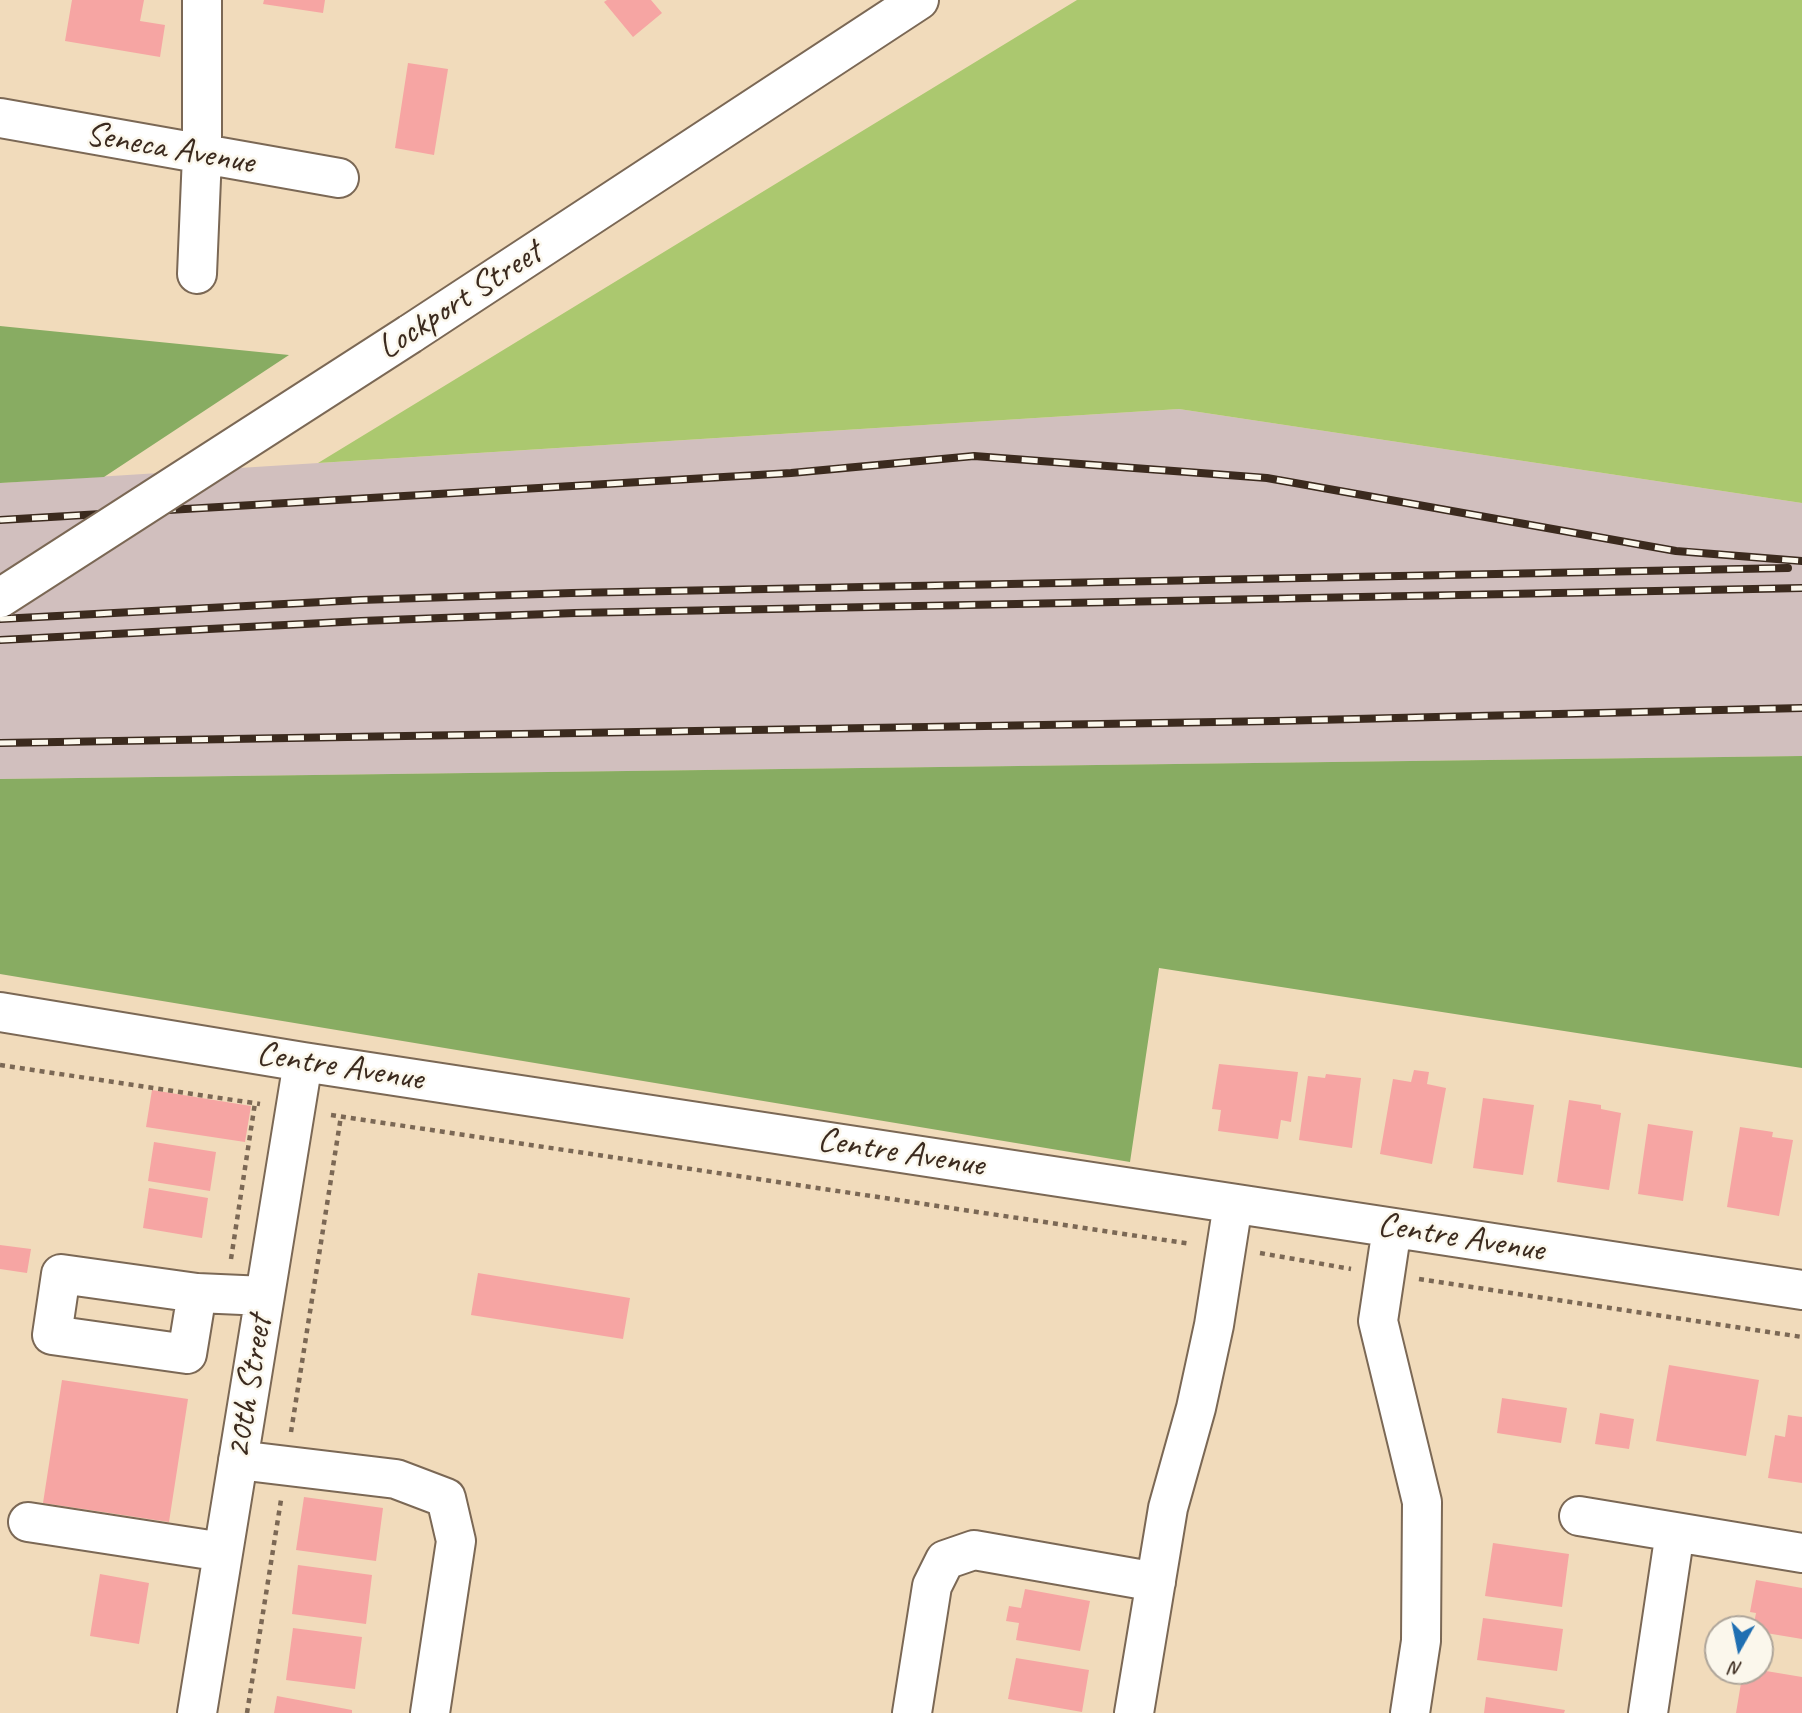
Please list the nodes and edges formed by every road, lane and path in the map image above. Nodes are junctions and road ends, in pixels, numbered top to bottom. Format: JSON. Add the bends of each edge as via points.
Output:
{"nodes":[{"id":1,"x":202,"y":0,"type":"edge"},
{"id":2,"x":919,"y":0,"type":"edge"},
{"id":3,"x":0,"y":118,"type":"edge"},
{"id":4,"x":202,"y":155,"type":"junction"},
{"id":5,"x":340,"y":178,"type":"dead end"},
{"id":6,"x":197,"y":274,"type":"dead end"},
{"id":7,"x":0,"y":598,"type":"edge"},
{"id":8,"x":0,"y":1012,"type":"edge"},
{"id":9,"x":303,"y":1062,"type":"junction"},
{"id":10,"x":0,"y":1065,"type":"edge"},
{"id":11,"x":295,"y":1110,"type":"junction"},
{"id":12,"x":341,"y":1116,"type":"junction"},
{"id":13,"x":1233,"y":1203,"type":"junction"},
{"id":14,"x":1392,"y":1228,"type":"junction"},
{"id":15,"x":1199,"y":1246,"type":"dead end"},
{"id":16,"x":1265,"y":1255,"type":"dead end"},
{"id":17,"x":1385,"y":1274,"type":"junction"},
{"id":18,"x":1802,"y":1290,"type":"edge"},
{"id":19,"x":197,"y":1293,"type":"dead end"},
{"id":20,"x":265,"y":1296,"type":"junction"},
{"id":21,"x":1802,"y":1337,"type":"edge"},
{"id":22,"x":238,"y":1460,"type":"junction"},
{"id":23,"x":286,"y":1466,"type":"junction"},
{"id":24,"x":1579,"y":1516,"type":"dead end"},
{"id":25,"x":28,"y":1522,"type":"dead end"},
{"id":26,"x":1675,"y":1532,"type":"junction"},
{"id":27,"x":223,"y":1552,"type":"junction"},
{"id":28,"x":1802,"y":1553,"type":"edge"},
{"id":29,"x":1156,"y":1582,"type":"junction"},
{"id":30,"x":197,"y":1713,"type":"edge"},
{"id":31,"x":247,"y":1713,"type":"edge"},
{"id":32,"x":430,"y":1713,"type":"edge"},
{"id":33,"x":912,"y":1713,"type":"edge"},
{"id":34,"x":1134,"y":1713,"type":"edge"},
{"id":35,"x":1410,"y":1713,"type":"edge"},
{"id":36,"x":1648,"y":1713,"type":"edge"}],
"edges":[{"from":1,"to":4,"type":"street"},
{"from":2,"to":7,"type":"street","name":"Lockport Street","bridge":true},
{"from":3,"to":4,"type":"street","name":"Seneca Avenue"},
{"from":4,"to":5,"type":"street","name":"Seneca Avenue"},
{"from":4,"to":6,"type":"street"},
{"from":8,"to":9,"type":"street","name":"Centre Avenue"},
{"from":9,"to":11,"type":"street","name":"20th Street"},
{"from":9,"to":13,"type":"street","name":"Centre Avenue"},
{"from":10,"to":11,"type":"path"},
{"from":11,"to":12,"type":"path"},
{"from":11,"to":20,"type":"street","name":"20th Street"},
{"from":12,"to":15,"type":"path"},
{"from":12,"to":23,"type":"path"},
{"from":13,"to":14,"type":"street","name":"Centre Avenue"},
{"from":13,"to":29,"type":"street","via":[[1213,1325],[1168,1508]]},
{"from":14,"to":17,"type":"street"},
{"from":14,"to":18,"type":"street","name":"Centre Avenue"},
{"from":16,"to":17,"type":"path"},
{"from":17,"to":21,"type":"path"},
{"from":17,"to":35,"type":"street","via":[[1378,1321],[1422,1502],[1421,1641]]},
{"from":19,"to":20,"type":"street"},
{"from":20,"to":22,"type":"street","name":"20th Street"},
{"from":22,"to":23,"type":"street"},
{"from":22,"to":27,"type":"street","name":"20th Street"},
{"from":23,"to":31,"type":"path"},
{"from":23,"to":32,"type":"street","via":[[396,1479],[446,1498],[456,1541]]},
{"from":24,"to":26,"type":"street"},
{"from":25,"to":27,"type":"street"},
{"from":26,"to":28,"type":"street"},
{"from":26,"to":36,"type":"street"},
{"from":27,"to":30,"type":"street","name":"20th Street"},
{"from":29,"to":33,"type":"street","via":[[974,1550],[945,1560],[932,1586]]},
{"from":29,"to":34,"type":"street"}]}
